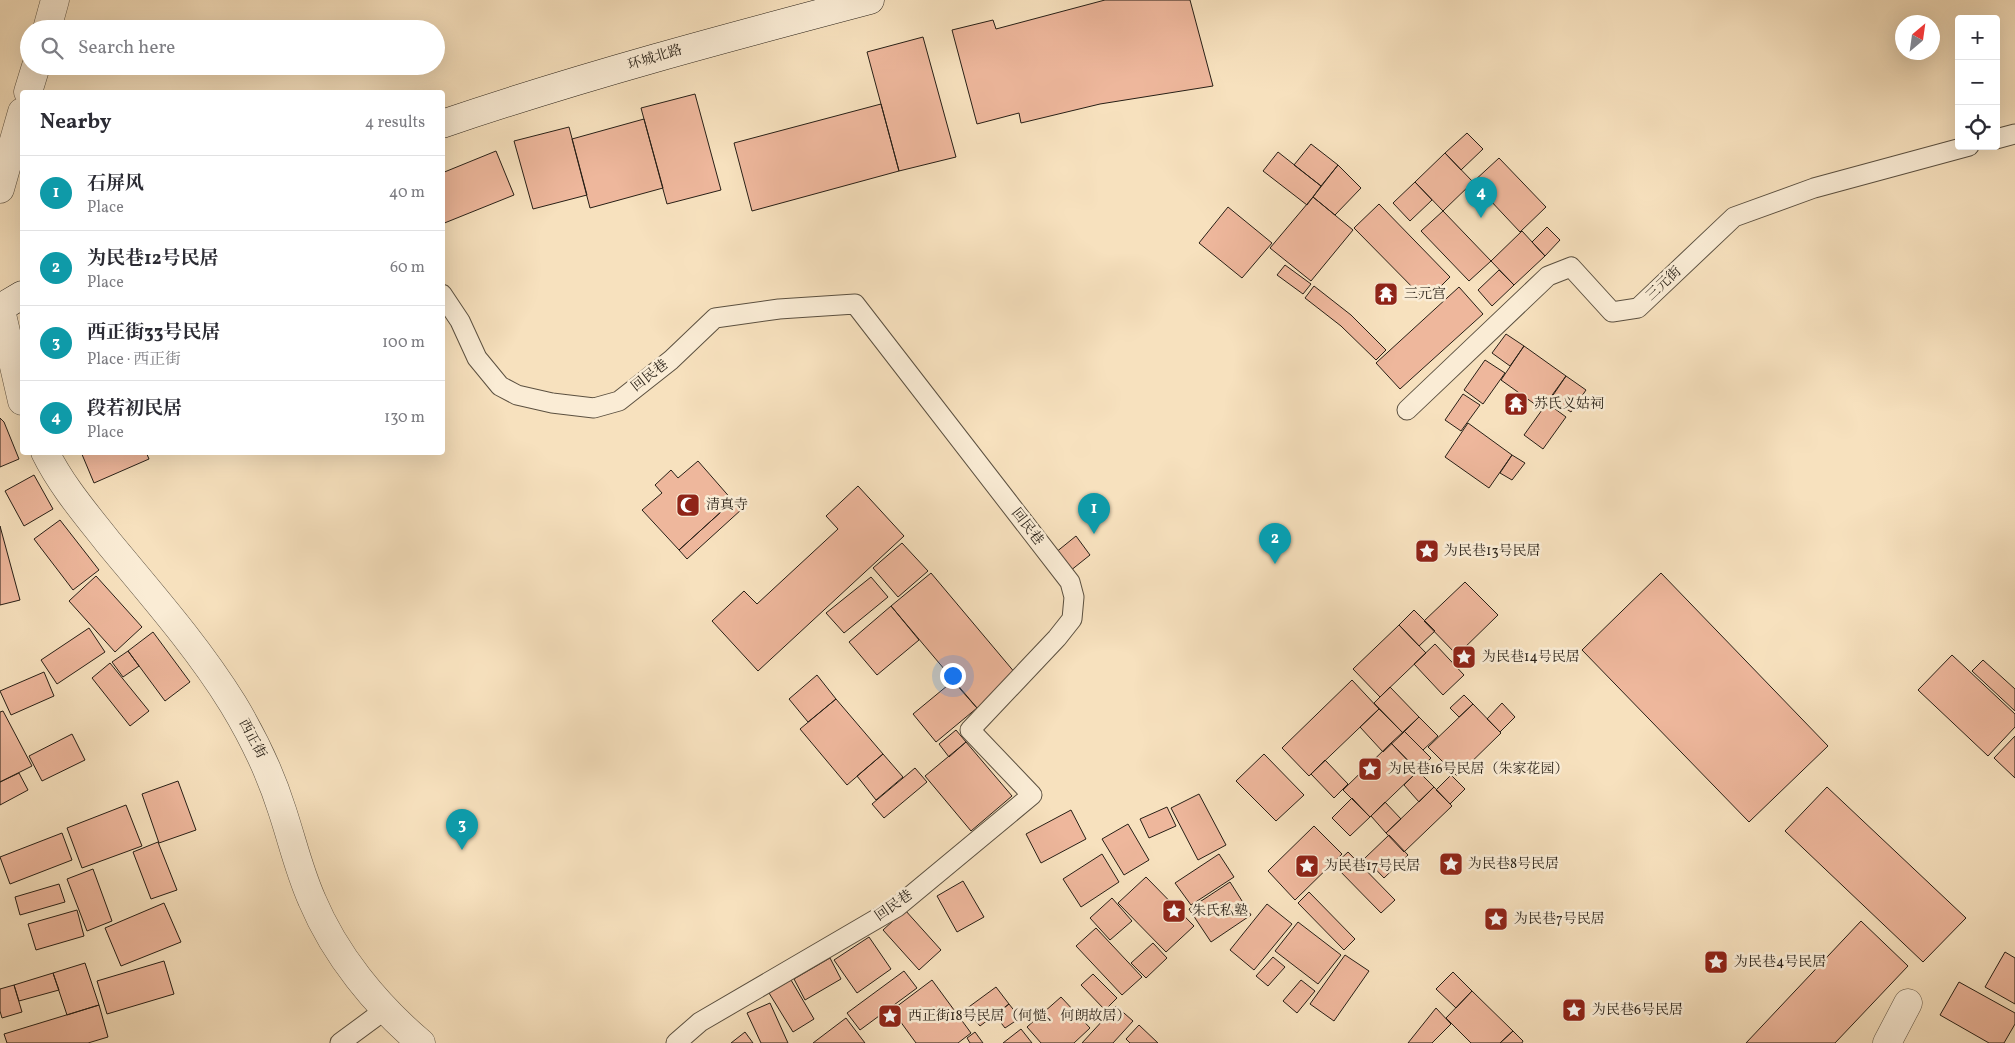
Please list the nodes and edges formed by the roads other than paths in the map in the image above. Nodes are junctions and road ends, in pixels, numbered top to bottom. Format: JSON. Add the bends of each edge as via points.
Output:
{"nodes":[{"id":1,"x":55,"y":0,"type":"edge"},
{"id":2,"x":870,"y":0,"type":"edge"},
{"id":3,"x":49,"y":20,"type":"edge"},
{"id":4,"x":33,"y":75,"type":"edge"},
{"id":5,"x":29,"y":90,"type":"edge"},
{"id":6,"x":20,"y":119,"type":"edge"},
{"id":7,"x":445,"y":123,"type":"edge"},
{"id":8,"x":2015,"y":134,"type":"edge"},
{"id":9,"x":2000,"y":138,"type":"edge"},
{"id":10,"x":1955,"y":150,"type":"edge"},
{"id":11,"x":0,"y":189,"type":"edge"},
{"id":12,"x":20,"y":296,"type":"edge"},
{"id":13,"x":445,"y":298,"type":"edge"},
{"id":14,"x":0,"y":307,"type":"edge"},
{"id":15,"x":20,"y":392,"type":"edge"},
{"id":16,"x":1406,"y":410,"type":"dead end"},
{"id":17,"x":47,"y":455,"type":"edge"},
{"id":18,"x":1908,"y":1003,"type":"dead end"},
{"id":19,"x":386,"y":1009,"type":"junction"},
{"id":20,"x":340,"y":1043,"type":"edge"},
{"id":21,"x":421,"y":1043,"type":"edge"},
{"id":22,"x":676,"y":1043,"type":"edge"},
{"id":23,"x":1887,"y":1043,"type":"edge"}],
"edges":[{"from":1,"to":3,"type":"street"},
{"from":2,"to":7,"type":"street","name":"环城北路","via":[[693,46]]},
{"from":4,"to":5,"type":"street"},
{"from":6,"to":11,"type":"street"},
{"from":8,"to":9,"type":"lane"},
{"from":10,"to":16,"type":"lane","name":"三元街","via":[[1814,188],[1734,217],[1638,308],[1612,312],[1571,267],[1548,276]]},
{"from":12,"to":14,"type":"street"},
{"from":13,"to":22,"type":"lane","name":"回民巷","via":[[460,321],[477,358],[500,386],[517,395],[594,408],[620,401],[671,360],[715,318],[779,309],[855,304],[1070,582],[1074,597],[1072,619],[970,730],[1032,795],[897,907],[700,1022]]},
{"from":14,"to":15,"type":"street"},
{"from":17,"to":19,"type":"street","name":"西正街","via":[[83,511],[183,634],[232,703],[270,775],[302,874],[324,926],[361,981]]},
{"from":18,"to":23,"type":"street"},
{"from":19,"to":20,"type":"lane"},
{"from":19,"to":21,"type":"street","name":"西正街"}]}
